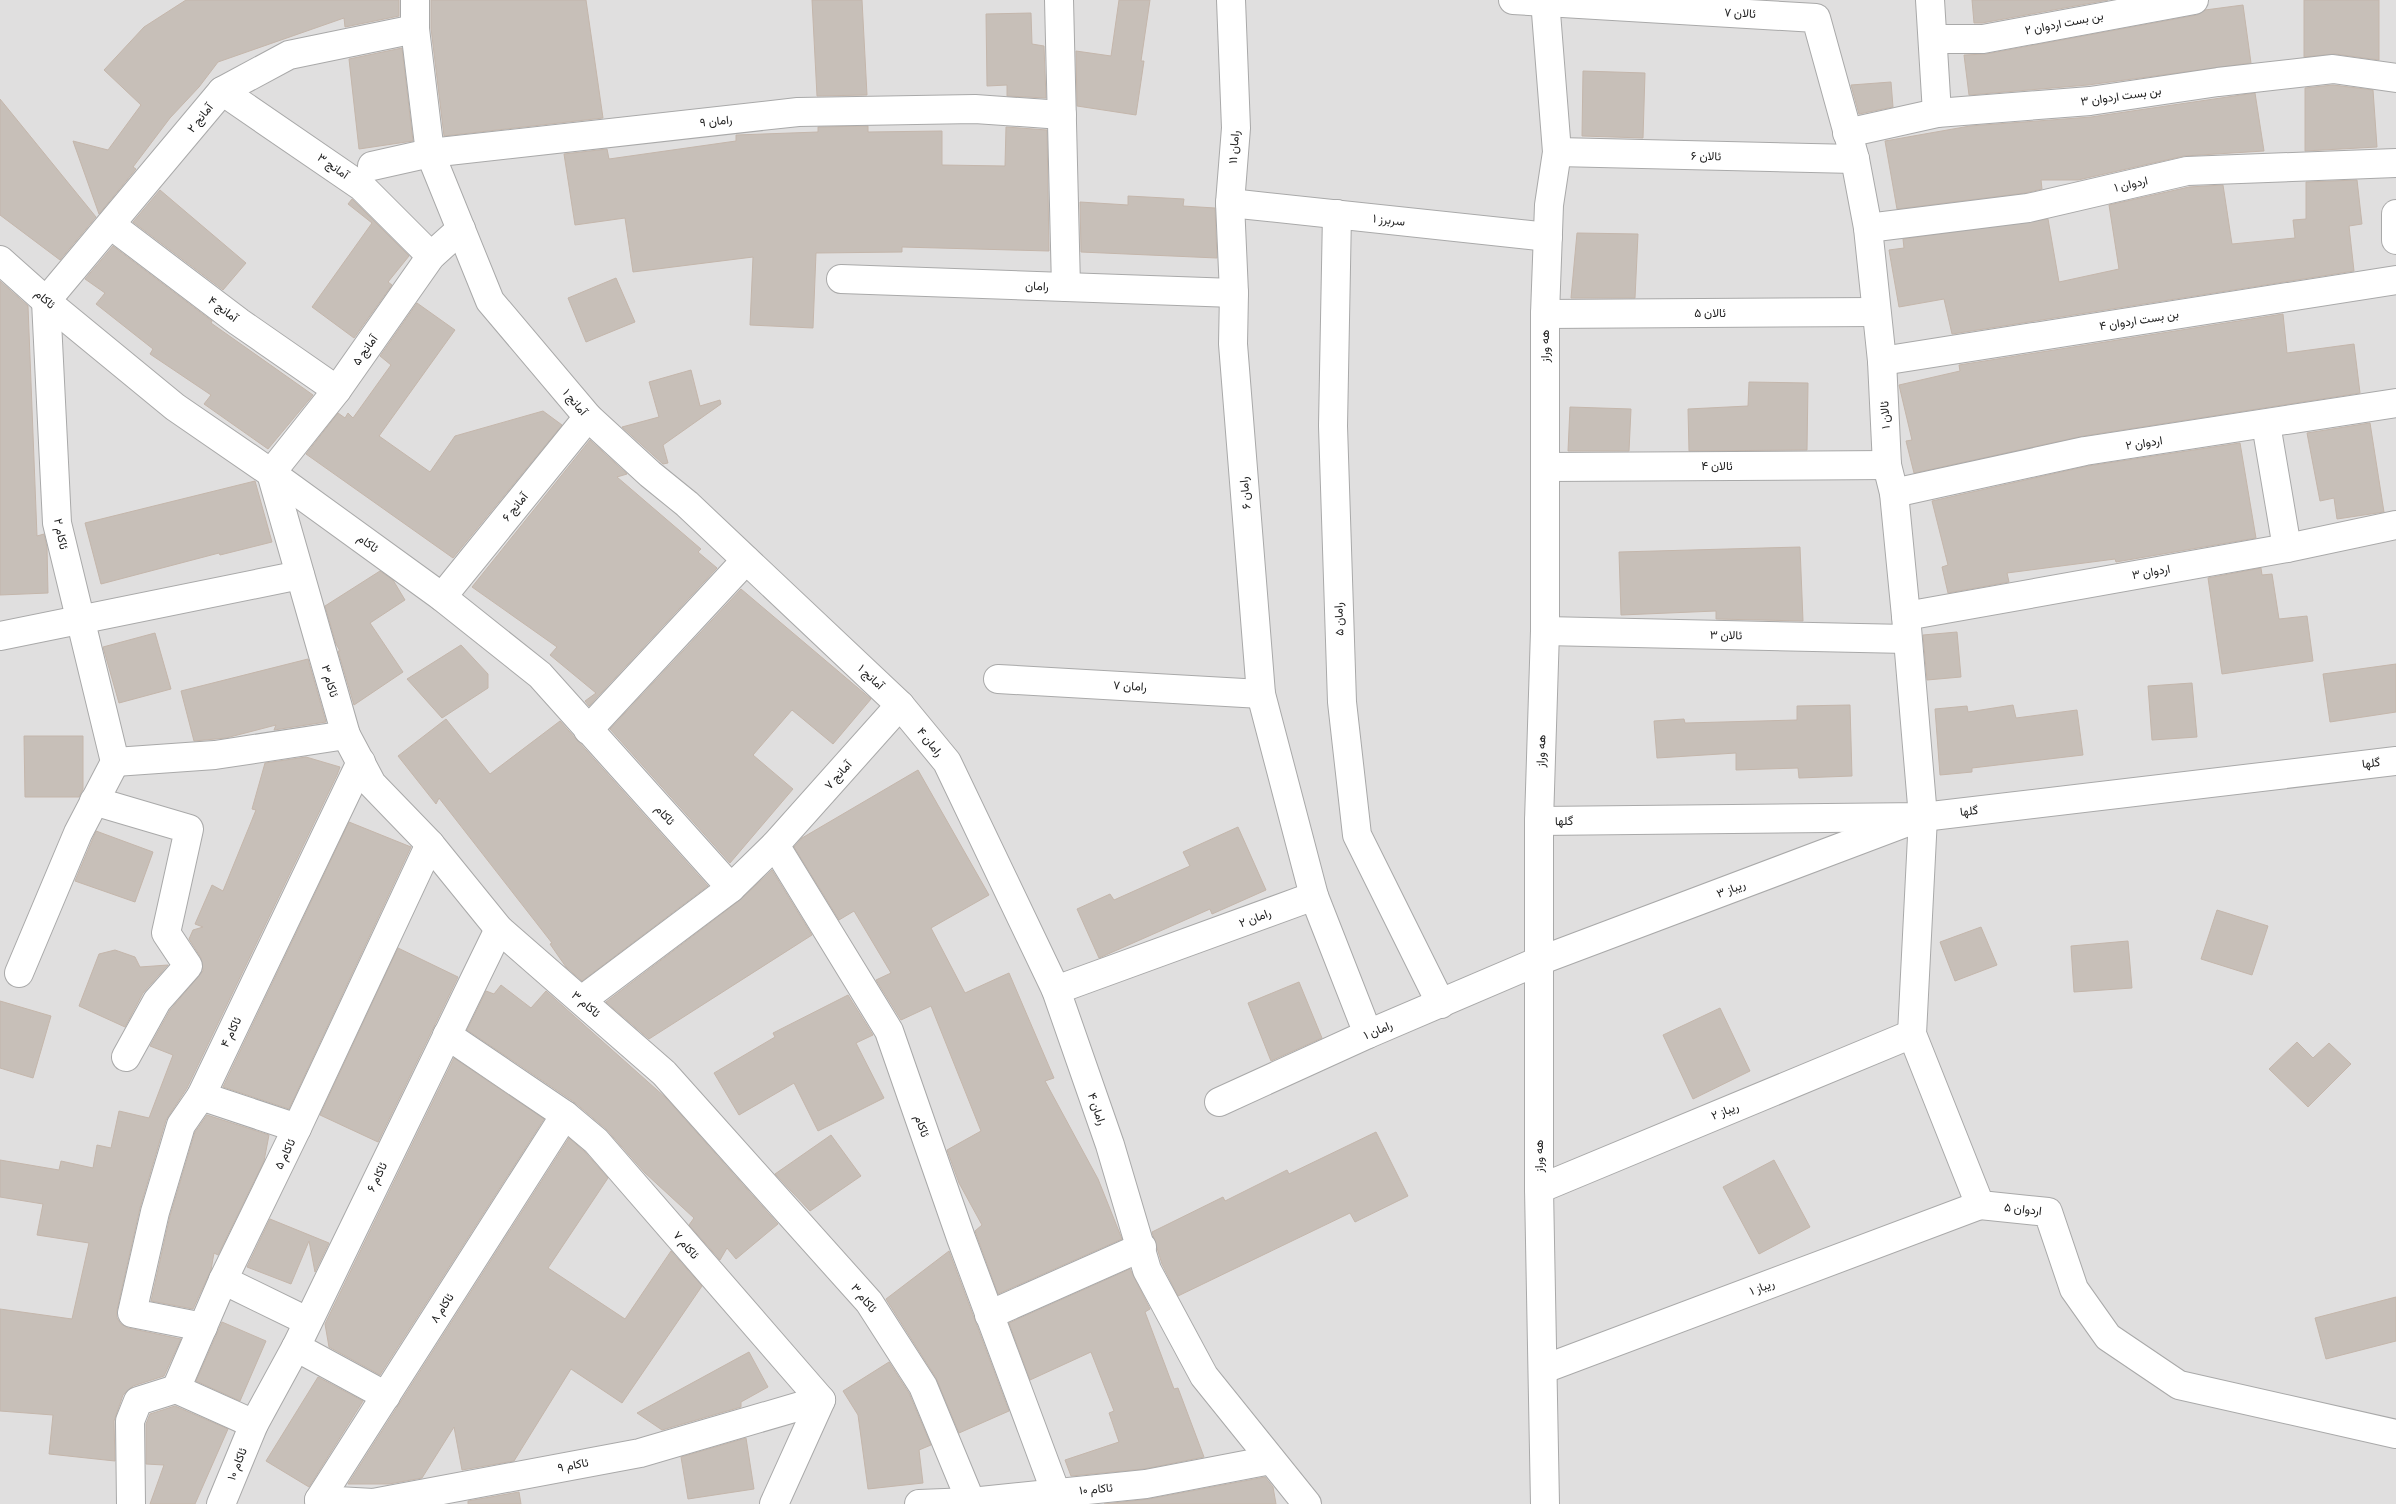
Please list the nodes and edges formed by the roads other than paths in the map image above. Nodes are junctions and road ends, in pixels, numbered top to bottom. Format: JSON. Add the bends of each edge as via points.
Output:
{"nodes":[{"id":1,"x":414,"y":0,"type":"edge"},
{"id":2,"x":1059,"y":0,"type":"edge"},
{"id":3,"x":1231,"y":0,"type":"edge"},
{"id":4,"x":1513,"y":0,"type":"edge"},
{"id":5,"x":1930,"y":0,"type":"edge"},
{"id":6,"x":2194,"y":0,"type":"edge"},
{"id":7,"x":1545,"y":1,"type":"edge"},
{"id":8,"x":1816,"y":18,"type":"joint"},
{"id":9,"x":415,"y":30,"type":"junction"},
{"id":10,"x":1933,"y":39,"type":"junction"},
{"id":11,"x":2396,"y":78,"type":"edge"},
{"id":12,"x":222,"y":91,"type":"junction"},
{"id":13,"x":1937,"y":114,"type":"junction"},
{"id":14,"x":1062,"y":116,"type":"junction"},
{"id":15,"x":1847,"y":133,"type":"junction"},
{"id":16,"x":1557,"y":152,"type":"junction"},
{"id":17,"x":430,"y":153,"type":"junction"},
{"id":18,"x":1855,"y":159,"type":"junction"},
{"id":19,"x":2396,"y":163,"type":"edge"},
{"id":20,"x":372,"y":166,"type":"dead end"},
{"id":21,"x":1230,"y":203,"type":"junction"},
{"id":22,"x":1337,"y":214,"type":"junction"},
{"id":23,"x":2396,"y":214,"type":"edge"},
{"id":24,"x":111,"y":225,"type":"junction"},
{"id":25,"x":1868,"y":228,"type":"junction"},
{"id":26,"x":461,"y":229,"type":"junction"},
{"id":27,"x":1548,"y":237,"type":"junction"},
{"id":28,"x":2396,"y":240,"type":"edge"},
{"id":29,"x":431,"y":256,"type":"junction"},
{"id":30,"x":0,"y":260,"type":"edge"},
{"id":31,"x":841,"y":279,"type":"dead end"},
{"id":32,"x":2396,"y":280,"type":"edge"},
{"id":33,"x":1066,"y":287,"type":"junction"},
{"id":34,"x":1234,"y":293,"type":"junction"},
{"id":35,"x":46,"y":301,"type":"junction"},
{"id":36,"x":1876,"y":312,"type":"junction"},
{"id":37,"x":1545,"y":314,"type":"junction"},
{"id":38,"x":1882,"y":361,"type":"junction"},
{"id":39,"x":337,"y":390,"type":"junction"},
{"id":40,"x":2396,"y":403,"type":"edge"},
{"id":41,"x":588,"y":417,"type":"junction"},
{"id":42,"x":2266,"y":424,"type":"junction"},
{"id":43,"x":1887,"y":465,"type":"junction"},
{"id":44,"x":1546,"y":467,"type":"junction"},
{"id":45,"x":271,"y":473,"type":"junction"},
{"id":46,"x":1894,"y":493,"type":"junction"},
{"id":47,"x":2396,"y":526,"type":"edge"},
{"id":48,"x":2287,"y":548,"type":"junction"},
{"id":49,"x":746,"y":560,"type":"junction"},
{"id":50,"x":300,"y":574,"type":"junction"},
{"id":51,"x":442,"y":597,"type":"junction"},
{"id":52,"x":80,"y":620,"type":"junction"},
{"id":53,"x":1906,"y":627,"type":"junction"},
{"id":54,"x":1545,"y":631,"type":"junction"},
{"id":55,"x":0,"y":636,"type":"edge"},
{"id":56,"x":998,"y":679,"type":"dead end"},
{"id":57,"x":1261,"y":694,"type":"junction"},
{"id":58,"x":900,"y":705,"type":"junction"},
{"id":59,"x":588,"y":730,"type":"junction"},
{"id":60,"x":346,"y":735,"type":"junction"},
{"id":61,"x":2396,"y":760,"type":"edge"},
{"id":62,"x":114,"y":762,"type":"junction"},
{"id":63,"x":361,"y":762,"type":"junction"},
{"id":64,"x":94,"y":801,"type":"junction"},
{"id":65,"x":1923,"y":817,"type":"junction"},
{"id":66,"x":1539,"y":821,"type":"junction"},
{"id":67,"x":430,"y":844,"type":"junction"},
{"id":68,"x":775,"y":845,"type":"junction"},
{"id":69,"x":731,"y":888,"type":"junction"},
{"id":70,"x":1314,"y":896,"type":"junction"},
{"id":71,"x":499,"y":929,"type":"junction"},
{"id":72,"x":1539,"y":961,"type":"junction"},
{"id":73,"x":19,"y":972,"type":"dead end"},
{"id":74,"x":1056,"y":990,"type":"junction"},
{"id":75,"x":582,"y":1000,"type":"junction"},
{"id":76,"x":1441,"y":1004,"type":"junction"},
{"id":77,"x":1368,"y":1034,"type":"junction"},
{"id":78,"x":1912,"y":1034,"type":"junction"},
{"id":79,"x":447,"y":1035,"type":"junction"},
{"id":80,"x":126,"y":1058,"type":"dead end"},
{"id":81,"x":201,"y":1096,"type":"junction"},
{"id":82,"x":1219,"y":1102,"type":"dead end"},
{"id":83,"x":565,"y":1115,"type":"junction"},
{"id":84,"x":297,"y":1128,"type":"junction"},
{"id":85,"x":1538,"y":1188,"type":"junction"},
{"id":86,"x":1980,"y":1205,"type":"junction"},
{"id":87,"x":1142,"y":1247,"type":"junction"},
{"id":88,"x":223,"y":1280,"type":"junction"},
{"id":89,"x":989,"y":1315,"type":"junction"},
{"id":90,"x":307,"y":1321,"type":"junction"},
{"id":91,"x":203,"y":1327,"type":"junction"},
{"id":92,"x":296,"y":1346,"type":"junction"},
{"id":93,"x":1544,"y":1369,"type":"junction"},
{"id":94,"x":176,"y":1389,"type":"junction"},
{"id":95,"x":386,"y":1396,"type":"junction"},
{"id":96,"x":822,"y":1400,"type":"junction"},
{"id":97,"x":254,"y":1424,"type":"junction"},
{"id":98,"x":2396,"y":1434,"type":"edge"},
{"id":99,"x":1271,"y":1460,"type":"junction"},
{"id":100,"x":1056,"y":1493,"type":"junction"},
{"id":101,"x":319,"y":1500,"type":"joint"},
{"id":102,"x":971,"y":1502,"type":"junction"},
{"id":103,"x":131,"y":1504,"type":"edge"},
{"id":104,"x":221,"y":1504,"type":"edge"},
{"id":105,"x":774,"y":1504,"type":"edge"},
{"id":106,"x":919,"y":1504,"type":"edge"},
{"id":107,"x":1307,"y":1504,"type":"edge"},
{"id":108,"x":1545,"y":1504,"type":"edge"}],
"edges":[{"from":1,"to":9,"type":"street","name":"آمانج ۱"},
{"from":2,"to":14,"type":"street"},
{"from":3,"to":21,"type":"street","name":"رامان ۱۱","via":[[1236,128]]},
{"from":4,"to":7,"type":"street","name":"ئالان ۷"},
{"from":5,"to":10,"type":"street"},
{"from":6,"to":10,"type":"street","name":"بن بست اردوان ۲","via":[[1983,39]]},
{"from":7,"to":8,"type":"street","name":"ئالان ۷"},
{"from":7,"to":16,"type":"street","name":"هه وراز"},
{"from":8,"to":15,"type":"street","name":"ئالان ۱"},
{"from":9,"to":12,"type":"street","name":"آمانج ۲","via":[[289,55]]},
{"from":9,"to":17,"type":"street","name":"آمانج ۱"},
{"from":10,"to":13,"type":"street"},
{"from":11,"to":13,"type":"street","name":"بن بست اردوان ۳","via":[[2333,69],[2090,101]]},
{"from":12,"to":24,"type":"street","name":"آمانج ۲"},
{"from":12,"to":29,"type":"street","name":"آمانج ۳","via":[[362,186]]},
{"from":13,"to":15,"type":"street","name":"بن بست اردوان ۳"},
{"from":14,"to":17,"type":"street","name":"رامان ۹","via":[[975,109],[798,112]]},
{"from":14,"to":33,"type":"street"},
{"from":15,"to":18,"type":"street","name":"ئالان ۱"},
{"from":16,"to":18,"type":"street","name":"ئالان ۶"},
{"from":16,"to":27,"type":"street","name":"هه وراز"},
{"from":17,"to":20,"type":"street","name":"رامان ۹"},
{"from":17,"to":26,"type":"street","name":"آمانج ۱"},
{"from":18,"to":25,"type":"street","name":"ئالان ۱"},
{"from":19,"to":25,"type":"street","name":"اردوان ۱","via":[[2187,171],[2028,208]]},
{"from":21,"to":22,"type":"street","name":"سربرز ۱"},
{"from":21,"to":34,"type":"street","name":"رامان ۱۱"},
{"from":22,"to":27,"type":"street","name":"سربرز ۱"},
{"from":22,"to":76,"type":"street","name":"رامان ۵","via":[[1334,456],[1342,702],[1357,835]]},
{"from":23,"to":28,"type":"street"},
{"from":24,"to":35,"type":"street","name":"آمانج ۲"},
{"from":24,"to":39,"type":"street","name":"آمانج ۴","via":[[239,322]]},
{"from":25,"to":36,"type":"street","name":"ئالان ۱"},
{"from":26,"to":29,"type":"street","name":"آمانج ۵"},
{"from":26,"to":41,"type":"street","name":"آمانج ۱","via":[[490,301]]},
{"from":27,"to":37,"type":"street","name":"هه وراز"},
{"from":29,"to":39,"type":"street","name":"آمانج ۵"},
{"from":30,"to":35,"type":"street","name":"ئاکام"},
{"from":31,"to":33,"type":"street","name":"رامان"},
{"from":32,"to":38,"type":"street","name":"بن بست اردوان ۴"},
{"from":33,"to":34,"type":"street","name":"رامان"},
{"from":34,"to":57,"type":"street","name":"رامان ۶","via":[[1233,344]]},
{"from":35,"to":45,"type":"street","name":"ئاکام","via":[[174,407]]},
{"from":35,"to":52,"type":"street","name":"ئاکام ۲","via":[[57,523]]},
{"from":36,"to":37,"type":"street","name":"ئالان ۵"},
{"from":36,"to":38,"type":"street","name":"ئالان ۱"},
{"from":37,"to":44,"type":"street","name":"هه وراز"},
{"from":38,"to":43,"type":"street","name":"ئالان ۱"},
{"from":39,"to":45,"type":"street","name":"آمانج ۵"},
{"from":40,"to":42,"type":"street","name":"اردوان ۲"},
{"from":41,"to":49,"type":"street","name":"آمانج ۱"},
{"from":41,"to":51,"type":"street","name":"آمانج ۶"},
{"from":42,"to":46,"type":"street","name":"اردوان ۲","via":[[2085,452]]},
{"from":42,"to":48,"type":"street"},
{"from":43,"to":44,"type":"street","name":"ئالان ۴"},
{"from":43,"to":46,"type":"street","name":"ئالان ۱"},
{"from":44,"to":54,"type":"street","name":"هه وراز"},
{"from":45,"to":50,"type":"street","name":"ئاکام ۳"},
{"from":45,"to":51,"type":"street","name":"ئاکام"},
{"from":46,"to":53,"type":"street","name":"ئالان ۱"},
{"from":47,"to":48,"type":"street","name":"اردوان ۳"},
{"from":48,"to":53,"type":"street","name":"اردوان ۳"},
{"from":49,"to":58,"type":"street","name":"آمانج ۱"},
{"from":49,"to":59,"type":"street"},
{"from":50,"to":52,"type":"street"},
{"from":50,"to":60,"type":"street","name":"ئاکام ۳"},
{"from":51,"to":59,"type":"street","name":"ئاکام","via":[[540,675]]},
{"from":52,"to":55,"type":"street"},
{"from":52,"to":62,"type":"street","name":"ئاکام ۲"},
{"from":53,"to":54,"type":"street","name":"ئالان ۳"},
{"from":53,"to":65,"type":"street","name":"ئالان ۱"},
{"from":54,"to":66,"type":"street","name":"هه وراز"},
{"from":56,"to":57,"type":"street","name":"رامان ۷"},
{"from":57,"to":70,"type":"street","name":"رامان ۶"},
{"from":58,"to":68,"type":"street","name":"آمانج ۷"},
{"from":58,"to":74,"type":"street","name":"رامان ۴","via":[[947,762]]},
{"from":59,"to":69,"type":"street","name":"ئاکام"},
{"from":60,"to":62,"type":"street","via":[[215,755]]},
{"from":60,"to":63,"type":"street","name":"ئاکام ۳"},
{"from":61,"to":65,"type":"street","name":"گلها"},
{"from":62,"to":64,"type":"street"},
{"from":63,"to":67,"type":"street","name":"ئاکام ۳","via":[[372,784]]},
{"from":63,"to":81,"type":"street","name":"ئاکام ۴"},
{"from":64,"to":73,"type":"street"},
{"from":64,"to":80,"type":"street","via":[[189,829],[166,933],[188,966],[157,1001]]},
{"from":65,"to":66,"type":"street","name":"گلها"},
{"from":65,"to":72,"type":"street","name":"ریباز ۳"},
{"from":65,"to":78,"type":"street"},
{"from":66,"to":72,"type":"street","name":"هه وراز"},
{"from":67,"to":71,"type":"street","name":"ئاکام ۳"},
{"from":67,"to":84,"type":"street","name":"ئاکام ۵"},
{"from":68,"to":69,"type":"street"},
{"from":68,"to":89,"type":"street","name":"ئاکام","via":[[889,1031]]},
{"from":69,"to":75,"type":"street"},
{"from":70,"to":74,"type":"street","name":"رامان ۲"},
{"from":70,"to":77,"type":"street"},
{"from":71,"to":75,"type":"street","name":"ئاکام ۳"},
{"from":71,"to":79,"type":"street","name":"ئاکام ۶"},
{"from":72,"to":76,"type":"street","name":"رامان ۱"},
{"from":72,"to":85,"type":"street","name":"هه وراز"},
{"from":74,"to":87,"type":"street","name":"رامان ۴"},
{"from":75,"to":102,"type":"street","name":"ئاکام ۳","via":[[664,1073],[869,1302],[924,1386]]},
{"from":76,"to":77,"type":"street","name":"رامان ۱"},
{"from":77,"to":82,"type":"street","name":"رامان ۱"},
{"from":78,"to":85,"type":"street","name":"ریباز ۲"},
{"from":78,"to":86,"type":"street"},
{"from":79,"to":83,"type":"street","name":"ئاکام ۷"},
{"from":79,"to":90,"type":"street","name":"ئاکام ۶"},
{"from":81,"to":84,"type":"street"},
{"from":81,"to":91,"type":"street","name":"ئاکام ۴","via":[[181,1125],[155,1212],[132,1313]]},
{"from":83,"to":95,"type":"street","name":"ئاکام ۸"},
{"from":83,"to":96,"type":"street","name":"ئاکام ۷","via":[[596,1141]]},
{"from":84,"to":88,"type":"street","name":"ئاکام ۵"},
{"from":85,"to":93,"type":"street","name":"هه وراز"},
{"from":86,"to":93,"type":"street","name":"ریباز ۱"},
{"from":86,"to":98,"type":"street","name":"اردوان ۵","via":[[2048,1212],[2074,1290],[2108,1337],[2179,1385]]},
{"from":87,"to":89,"type":"street"},
{"from":87,"to":99,"type":"street","name":"رامان ۴","via":[[1147,1270],[1204,1376]]},
{"from":88,"to":90,"type":"street"},
{"from":88,"to":91,"type":"street","name":"ئاکام ۵"},
{"from":89,"to":100,"type":"street","name":"ئاکام"},
{"from":90,"to":92,"type":"street","name":"ئاکام ۶"},
{"from":91,"to":94,"type":"street","name":"ئاکام ۵"},
{"from":92,"to":95,"type":"street"},
{"from":92,"to":97,"type":"street","name":"ئاکام ۶"},
{"from":93,"to":108,"type":"street","name":"هه وراز"},
{"from":94,"to":97,"type":"street"},
{"from":94,"to":103,"type":"street","via":[[138,1401],[130,1421]]},
{"from":95,"to":101,"type":"street","name":"ئاکام ۸"},
{"from":96,"to":101,"type":"street","name":"ئاکام ۹","via":[[640,1453],[373,1503]]},
{"from":96,"to":105,"type":"street"},
{"from":97,"to":104,"type":"street","name":"ئاکام ۱۰"},
{"from":99,"to":100,"type":"street","name":"ئاکام ۱۰","via":[[1146,1484]]},
{"from":99,"to":107,"type":"street","name":"رامان ۴"},
{"from":100,"to":102,"type":"street","name":"ئاکام ۱۰"},
{"from":102,"to":106,"type":"street","name":"ئاکام ۱۰"}]}
